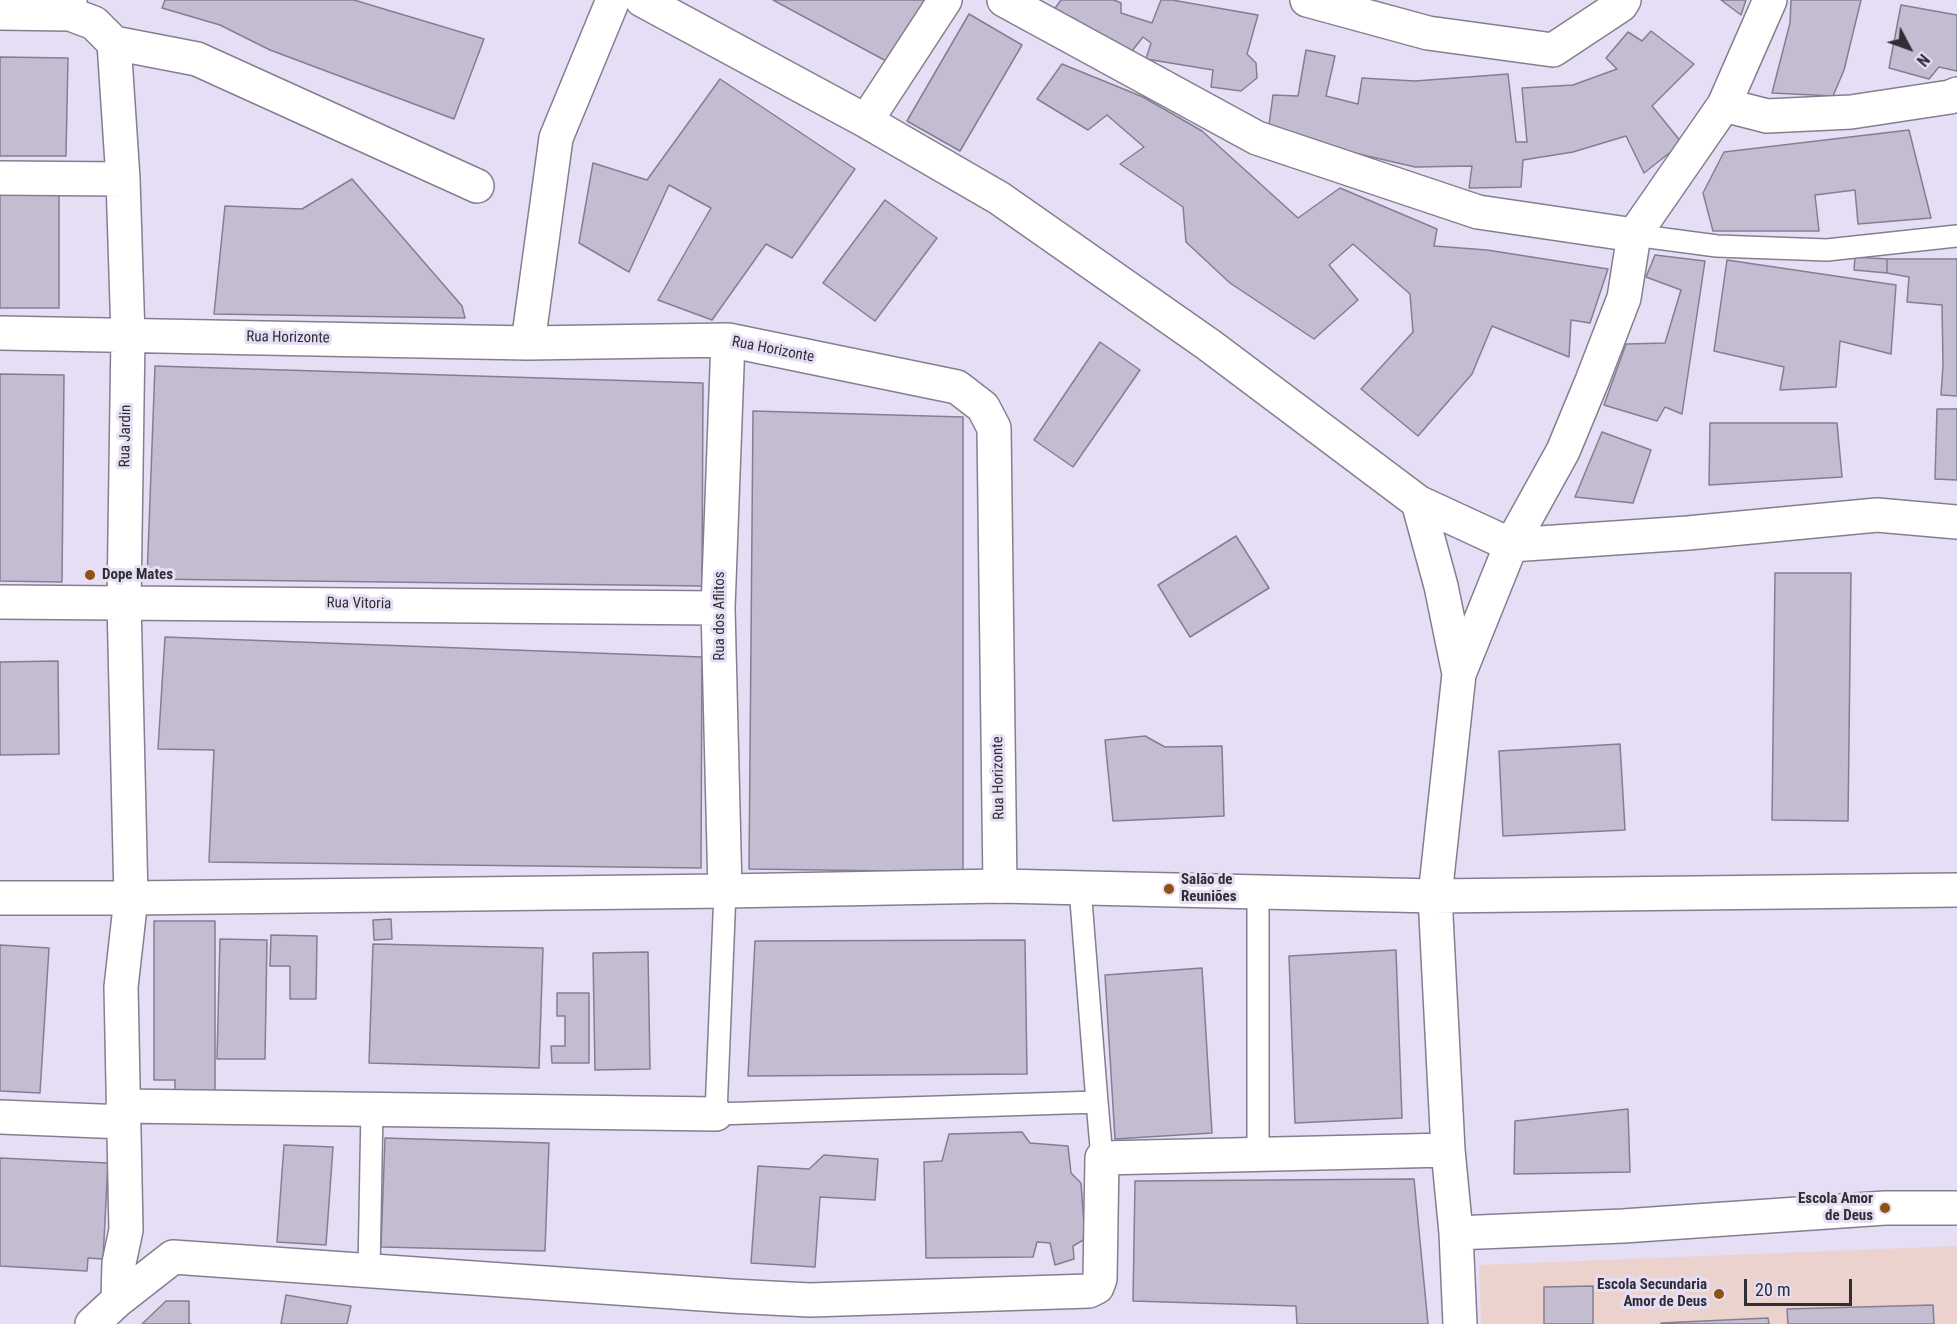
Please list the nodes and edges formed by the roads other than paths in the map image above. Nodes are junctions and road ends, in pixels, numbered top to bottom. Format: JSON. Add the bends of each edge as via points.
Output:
{"nodes":[{"id":1,"x":613,"y":0,"type":"edge"},
{"id":2,"x":642,"y":0,"type":"edge"},
{"id":3,"x":945,"y":0,"type":"edge"},
{"id":4,"x":1004,"y":0,"type":"edge"},
{"id":5,"x":1307,"y":0,"type":"edge"},
{"id":6,"x":1624,"y":0,"type":"edge"},
{"id":7,"x":1770,"y":0,"type":"edge"},
{"id":8,"x":70,"y":7,"type":"edge"},
{"id":9,"x":0,"y":14,"type":"edge"},
{"id":10,"x":114,"y":44,"type":"junction"},
{"id":11,"x":1957,"y":94,"type":"edge"},
{"id":12,"x":1724,"y":105,"type":"junction"},
{"id":13,"x":866,"y":121,"type":"junction"},
{"id":14,"x":0,"y":178,"type":"edge"},
{"id":15,"x":123,"y":179,"type":"junction"},
{"id":16,"x":477,"y":186,"type":"dead end"},
{"id":17,"x":1634,"y":236,"type":"junction"},
{"id":18,"x":1957,"y":236,"type":"edge"},
{"id":19,"x":0,"y":333,"type":"edge"},
{"id":20,"x":128,"y":336,"type":"junction"},
{"id":21,"x":728,"y":340,"type":"junction"},
{"id":22,"x":528,"y":342,"type":"junction"},
{"id":23,"x":1418,"y":502,"type":"junction"},
{"id":24,"x":1957,"y":522,"type":"edge"},
{"id":25,"x":1511,"y":545,"type":"junction"},
{"id":26,"x":0,"y":602,"type":"edge"},
{"id":27,"x":124,"y":602,"type":"junction"},
{"id":28,"x":718,"y":608,"type":"junction"},
{"id":29,"x":1459,"y":674,"type":"junction"},
{"id":30,"x":1000,"y":886,"type":"junction"},
{"id":31,"x":1080,"y":888,"type":"junction"},
{"id":32,"x":1957,"y":890,"type":"edge"},
{"id":33,"x":725,"y":891,"type":"junction"},
{"id":34,"x":1258,"y":892,"type":"junction"},
{"id":35,"x":1435,"y":896,"type":"junction"},
{"id":36,"x":0,"y":898,"type":"edge"},
{"id":37,"x":131,"y":898,"type":"junction"},
{"id":38,"x":1097,"y":1102,"type":"junction"},
{"id":39,"x":372,"y":1109,"type":"junction"},
{"id":40,"x":124,"y":1114,"type":"junction"},
{"id":41,"x":716,"y":1114,"type":"junction"},
{"id":42,"x":0,"y":1117,"type":"edge"},
{"id":43,"x":1448,"y":1150,"type":"junction"},
{"id":44,"x":1258,"y":1154,"type":"junction"},
{"id":45,"x":1101,"y":1158,"type":"junction"},
{"id":46,"x":1957,"y":1208,"type":"edge"},
{"id":47,"x":1456,"y":1233,"type":"junction"},
{"id":48,"x":369,"y":1270,"type":"junction"},
{"id":49,"x":118,"y":1300,"type":"junction"},
{"id":50,"x":809,"y":1312,"type":"edge"},
{"id":51,"x":92,"y":1324,"type":"edge"},
{"id":52,"x":1460,"y":1324,"type":"edge"}],
"edges":[{"from":1,"to":22,"type":"street","via":[[556,138]]},
{"from":2,"to":13,"type":"street"},
{"from":3,"to":13,"type":"street"},
{"from":4,"to":17,"type":"street","via":[[1257,138],[1478,212]]},
{"from":5,"to":6,"type":"street","via":[[1428,33],[1552,50]]},
{"from":7,"to":12,"type":"street"},
{"from":8,"to":9,"type":"street"},
{"from":8,"to":10,"type":"street","via":[[94,23]]},
{"from":10,"to":15,"type":"street","name":"Rua Jardin"},
{"from":10,"to":16,"type":"street","via":[[197,59]]},
{"from":11,"to":12,"type":"street","via":[[1851,112],[1767,116]]},
{"from":12,"to":17,"type":"street"},
{"from":13,"to":23,"type":"street","via":[[1008,205],[1209,345]]},
{"from":14,"to":15,"type":"street"},
{"from":15,"to":20,"type":"street","name":"Rua Jardin"},
{"from":17,"to":18,"type":"lane","via":[[1717,246],[1827,250]]},
{"from":17,"to":25,"type":"street","via":[[1624,298],[1592,381],[1563,451]]},
{"from":19,"to":20,"type":"street","name":"Rua Horizonte"},
{"from":20,"to":22,"type":"street","name":"Rua Horizonte"},
{"from":20,"to":27,"type":"street","name":"Rua Jardin"},
{"from":21,"to":22,"type":"street","name":"Rua Horizonte"},
{"from":21,"to":28,"type":"street","name":"Rua dos Aflitos"},
{"from":21,"to":30,"type":"street","name":"Rua Horizonte","via":[[957,387],[983,407],[994,428]]},
{"from":23,"to":25,"type":"street"},
{"from":23,"to":29,"type":"street"},
{"from":24,"to":25,"type":"street","via":[[1877,515],[1688,534]]},
{"from":25,"to":29,"type":"street"},
{"from":26,"to":27,"type":"street","name":"Rua Vitoria"},
{"from":27,"to":28,"type":"street","name":"Rua Vitoria"},
{"from":27,"to":37,"type":"street","name":"Rua Jardin"},
{"from":28,"to":33,"type":"street","name":"Rua dos Aflitos"},
{"from":29,"to":35,"type":"street"},
{"from":30,"to":31,"type":"street"},
{"from":30,"to":33,"type":"street"},
{"from":31,"to":34,"type":"street"},
{"from":31,"to":38,"type":"lane"},
{"from":32,"to":35,"type":"street"},
{"from":33,"to":37,"type":"street"},
{"from":33,"to":41,"type":"lane"},
{"from":34,"to":35,"type":"street"},
{"from":34,"to":44,"type":"lane"},
{"from":35,"to":43,"type":"street"},
{"from":36,"to":37,"type":"street"},
{"from":37,"to":40,"type":"street","name":"Rua Jardin","via":[[121,987]]},
{"from":38,"to":41,"type":"lane"},
{"from":38,"to":45,"type":"lane"},
{"from":39,"to":40,"type":"street"},
{"from":39,"to":41,"type":"street"},
{"from":39,"to":48,"type":"lane"},
{"from":40,"to":42,"type":"street"},
{"from":40,"to":49,"type":"street","name":"Rua Jardin","via":[[126,1230],[119,1263]]},
{"from":43,"to":44,"type":"street"},
{"from":43,"to":47,"type":"street"},
{"from":44,"to":45,"type":"street"},
{"from":45,"to":50,"type":"street","via":[[1100,1279],[1089,1292]]},
{"from":46,"to":47,"type":"street","via":[[1885,1208]]},
{"from":47,"to":52,"type":"street"},
{"from":48,"to":49,"type":"street","via":[[173,1257]]},
{"from":48,"to":50,"type":"street"},
{"from":49,"to":51,"type":"street"}]}
